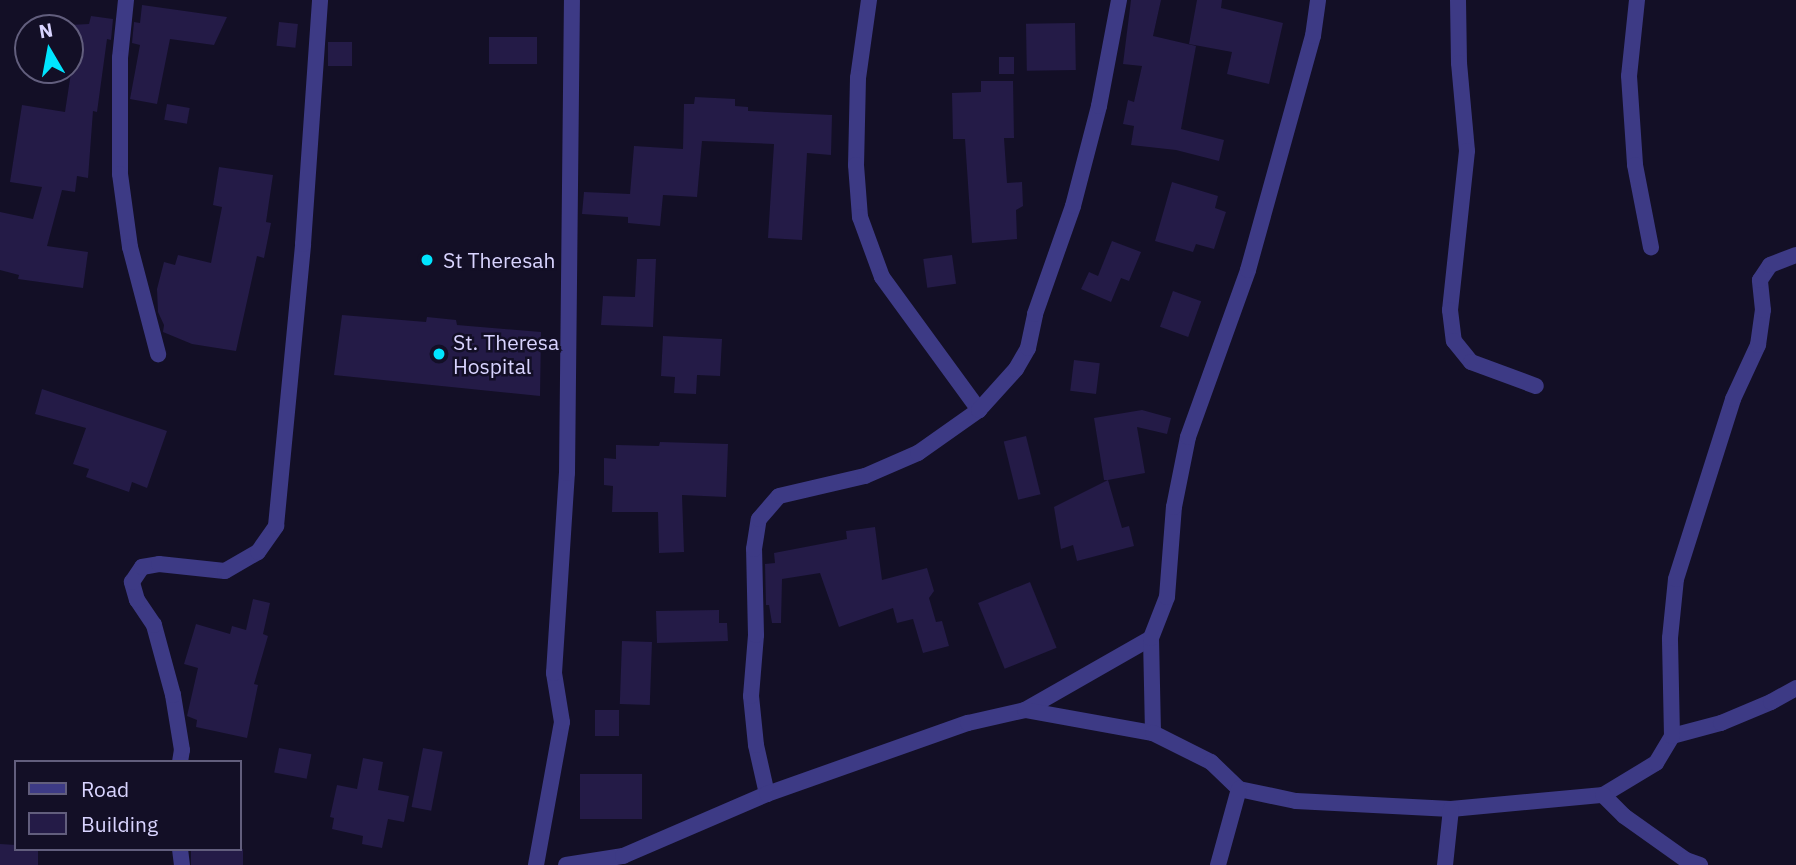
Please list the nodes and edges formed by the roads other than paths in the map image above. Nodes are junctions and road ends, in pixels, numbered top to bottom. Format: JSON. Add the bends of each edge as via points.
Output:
{"nodes":[{"id":1,"x":126,"y":0,"type":"edge"},
{"id":2,"x":320,"y":0,"type":"edge"},
{"id":3,"x":572,"y":0,"type":"edge"},
{"id":4,"x":869,"y":0,"type":"edge"},
{"id":5,"x":1118,"y":0,"type":"edge"},
{"id":6,"x":1318,"y":0,"type":"edge"},
{"id":7,"x":1458,"y":0,"type":"edge"},
{"id":8,"x":1637,"y":0,"type":"edge"},
{"id":9,"x":1651,"y":247,"type":"dead end"},
{"id":10,"x":1796,"y":256,"type":"edge"},
{"id":11,"x":158,"y":354,"type":"dead end"},
{"id":12,"x":1536,"y":387,"type":"dead end"},
{"id":13,"x":979,"y":410,"type":"junction"},
{"id":14,"x":1151,"y":638,"type":"junction"},
{"id":15,"x":1796,"y":688,"type":"edge"},
{"id":16,"x":1025,"y":710,"type":"junction"},
{"id":17,"x":1153,"y":733,"type":"junction"},
{"id":18,"x":1672,"y":736,"type":"junction"},
{"id":19,"x":180,"y":760,"type":"edge"},
{"id":20,"x":1239,"y":789,"type":"junction"},
{"id":21,"x":767,"y":794,"type":"junction"},
{"id":22,"x":1603,"y":795,"type":"junction"},
{"id":23,"x":1451,"y":809,"type":"junction"},
{"id":24,"x":625,"y":860,"type":"edge"},
{"id":25,"x":537,"y":865,"type":"edge"},
{"id":26,"x":566,"y":865,"type":"edge"},
{"id":27,"x":1218,"y":865,"type":"edge"},
{"id":28,"x":1445,"y":865,"type":"edge"},
{"id":29,"x":1700,"y":865,"type":"edge"}],
"edges":[{"from":1,"to":11,"type":"street","via":[[120,58],[120,174],[130,247]]},
{"from":2,"to":19,"type":"street","via":[[276,526],[258,552],[226,571],[159,564],[142,567],[132,582],[137,600],[154,625],[173,695]]},
{"from":3,"to":25,"type":"street","via":[[567,473],[554,673],[562,722]]},
{"from":4,"to":13,"type":"street","via":[[858,78],[860,216],[881,278]]},
{"from":5,"to":13,"type":"street","via":[[1096,118],[1028,348],[1016,369]]},
{"from":6,"to":14,"type":"street","via":[[1313,36],[1248,270],[1188,437],[1174,507],[1167,597]]},
{"from":7,"to":12,"type":"street","via":[[1466,151],[1450,310],[1454,341],[1471,362]]},
{"from":8,"to":9,"type":"street","via":[[1629,76],[1635,165]]},
{"from":10,"to":18,"type":"street","via":[[1770,265],[1760,280],[1763,310],[1758,345],[1732,399],[1676,579],[1670,638]]},
{"from":13,"to":21,"type":"street","via":[[918,453],[865,476],[779,496],[758,519],[751,696]]},
{"from":14,"to":16,"type":"street"},
{"from":14,"to":17,"type":"street"},
{"from":15,"to":18,"type":"street","via":[[1721,723]]},
{"from":16,"to":17,"type":"street"},
{"from":16,"to":21,"type":"street","via":[[968,723]]},
{"from":17,"to":20,"type":"street","via":[[1211,762]]},
{"from":18,"to":22,"type":"street","via":[[1656,763]]},
{"from":20,"to":23,"type":"street","via":[[1296,801]]},
{"from":20,"to":27,"type":"street"},
{"from":21,"to":24,"type":"street"},
{"from":22,"to":23,"type":"street"},
{"from":22,"to":29,"type":"street","via":[[1624,816]]},
{"from":23,"to":28,"type":"street"},
{"from":24,"to":26,"type":"street"}]}
